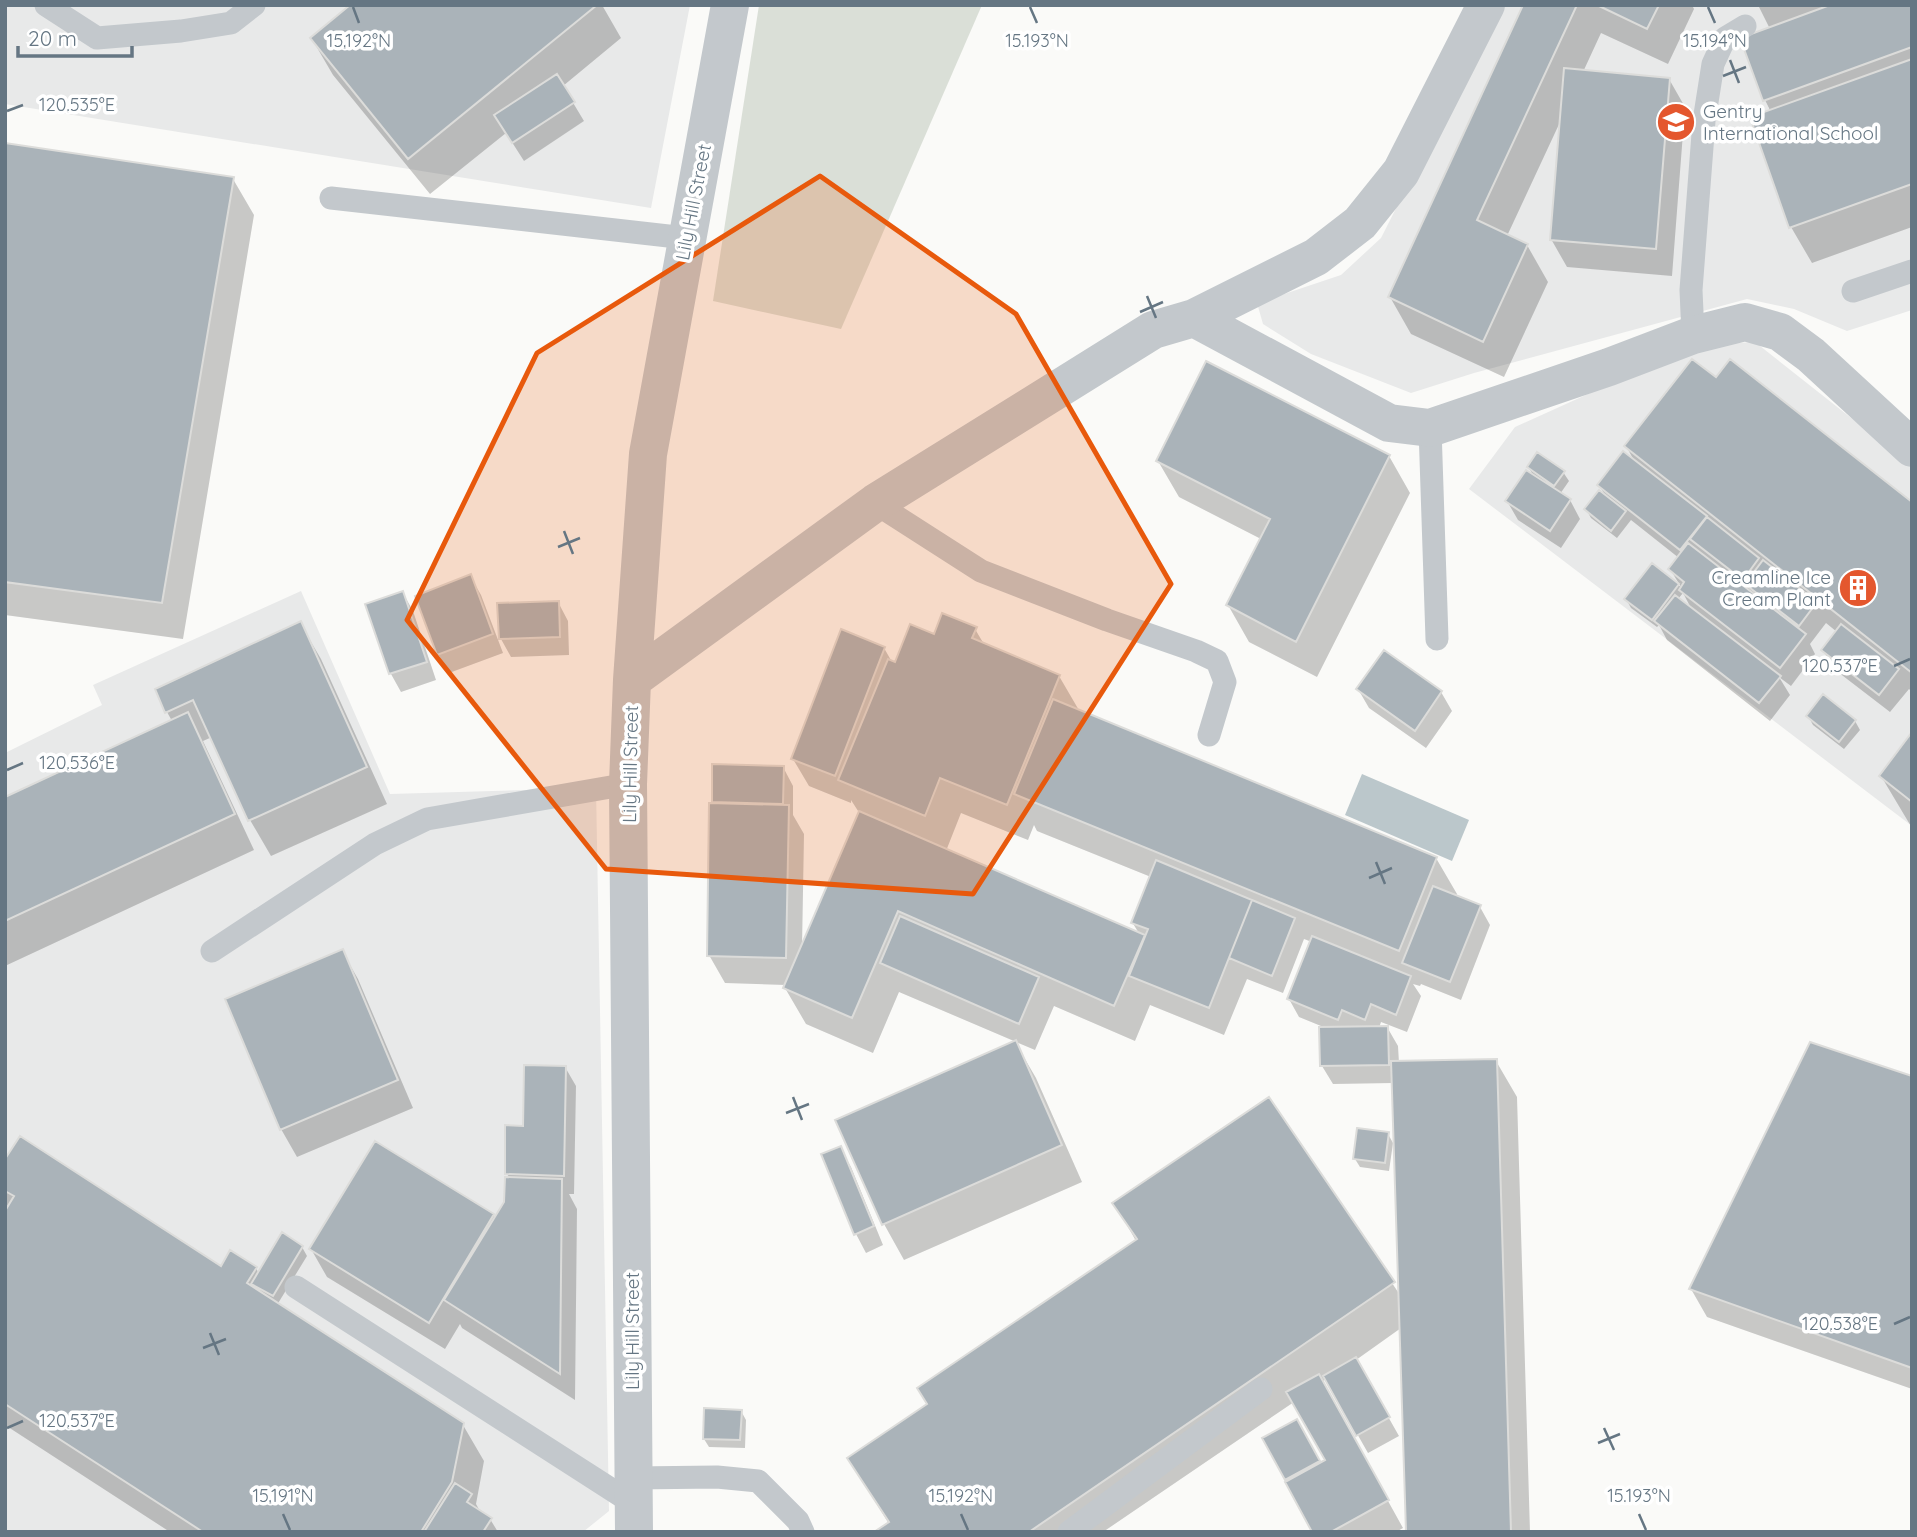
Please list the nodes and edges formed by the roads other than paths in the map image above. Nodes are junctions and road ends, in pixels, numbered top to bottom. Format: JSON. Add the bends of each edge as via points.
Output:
{"nodes":[{"id":1,"x":46,"y":5,"type":"edge"},
{"id":2,"x":254,"y":5,"type":"edge"},
{"id":3,"x":730,"y":5,"type":"edge"},
{"id":4,"x":1486,"y":5,"type":"edge"},
{"id":5,"x":1745,"y":26,"type":"dead end"},
{"id":6,"x":331,"y":198,"type":"dead end"},
{"id":7,"x":686,"y":238,"type":"junction"},
{"id":8,"x":1912,"y":271,"type":"edge"},
{"id":9,"x":1853,"y":291,"type":"dead end"},
{"id":10,"x":1194,"y":318,"type":"junction"},
{"id":11,"x":1693,"y":335,"type":"junction"},
{"id":12,"x":1430,"y":428,"type":"junction"},
{"id":13,"x":1912,"y":448,"type":"edge"},
{"id":14,"x":875,"y":503,"type":"junction"},
{"id":15,"x":1437,"y":639,"type":"dead end"},
{"id":16,"x":632,"y":680,"type":"junction"},
{"id":17,"x":1209,"y":735,"type":"dead end"},
{"id":18,"x":628,"y":784,"type":"junction"},
{"id":19,"x":212,"y":951,"type":"dead end"},
{"id":20,"x":296,"y":1287,"type":"dead end"},
{"id":21,"x":1261,"y":1389,"type":"dead end"},
{"id":22,"x":634,"y":1505,"type":"edge"},
{"id":23,"x":803,"y":1532,"type":"edge"},
{"id":24,"x":1069,"y":1532,"type":"edge"}],
"edges":[{"from":1,"to":2,"type":"lane","via":[[97,38],[231,23]]},
{"from":3,"to":7,"type":"street","name":"Lily Hill Street"},
{"from":4,"to":10,"type":"street","via":[[1401,172],[1360,223],[1316,257]]},
{"from":5,"to":11,"type":"lane","via":[[1726,38],[1713,64],[1691,290]]},
{"from":6,"to":7,"type":"lane"},
{"from":7,"to":16,"type":"street","name":"Lily Hill Street","via":[[648,454]]},
{"from":8,"to":9,"type":"lane"},
{"from":10,"to":12,"type":"street","via":[[1389,423]]},
{"from":10,"to":14,"type":"street","via":[[1153,330]]},
{"from":11,"to":12,"type":"street"},
{"from":11,"to":13,"type":"street","via":[[1745,322],[1780,332]]},
{"from":12,"to":15,"type":"lane"},
{"from":14,"to":16,"type":"street"},
{"from":14,"to":17,"type":"lane","via":[[981,571],[1217,661],[1225,682]]},
{"from":16,"to":18,"type":"street","name":"Lily Hill Street"},
{"from":18,"to":19,"type":"lane","via":[[427,819],[375,844]]},
{"from":18,"to":22,"type":"street","name":"Lily Hill Street"},
{"from":20,"to":22,"type":"lane"},
{"from":21,"to":24,"type":"lane"},
{"from":22,"to":23,"type":"lane","via":[[717,1477],[758,1480]]}]}
